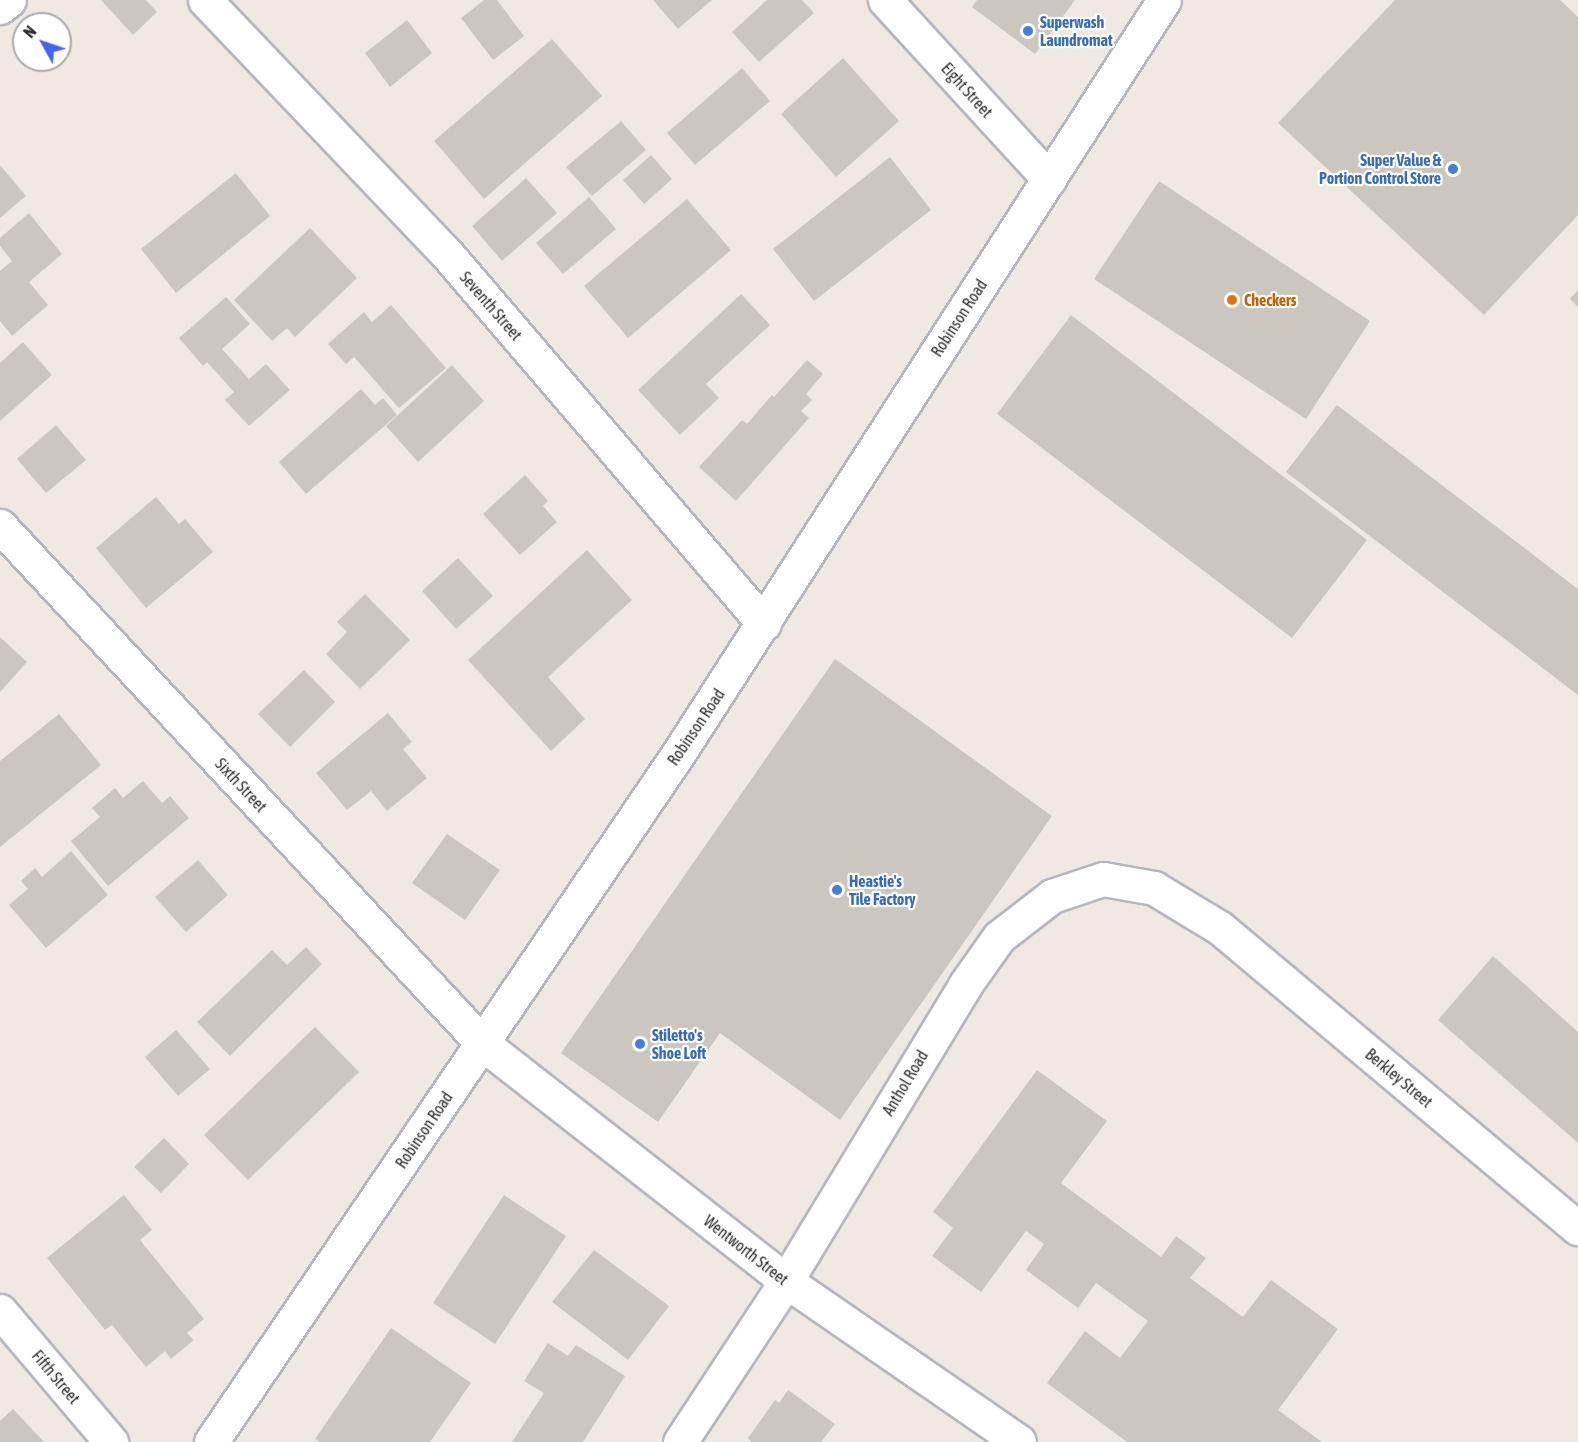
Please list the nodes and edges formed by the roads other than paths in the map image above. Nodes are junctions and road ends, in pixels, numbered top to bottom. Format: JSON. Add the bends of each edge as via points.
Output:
{"nodes":[{"id":1,"x":9,"y":0,"type":"edge"},
{"id":2,"x":205,"y":0,"type":"edge"},
{"id":3,"x":885,"y":0,"type":"edge"},
{"id":4,"x":1164,"y":0,"type":"edge"},
{"id":5,"x":0,"y":7,"type":"edge"},
{"id":6,"x":1049,"y":179,"type":"junction"},
{"id":7,"x":0,"y":526,"type":"edge"},
{"id":8,"x":764,"y":624,"type":"junction"},
{"id":9,"x":1220,"y":927,"type":"joint"},
{"id":10,"x":483,"y":1044,"type":"junction"},
{"id":11,"x":1578,"y":1228,"type":"edge"},
{"id":12,"x":786,"y":1281,"type":"junction"},
{"id":13,"x":0,"y":1311,"type":"edge"},
{"id":14,"x":111,"y":1442,"type":"edge"},
{"id":15,"x":211,"y":1442,"type":"edge"},
{"id":16,"x":680,"y":1442,"type":"edge"},
{"id":17,"x":1019,"y":1442,"type":"edge"}],
"edges":[{"from":1,"to":5,"type":"street"},
{"from":2,"to":8,"type":"street","name":"Seventh Street","via":[[447,254]]},
{"from":3,"to":6,"type":"street","name":"Eight Street"},
{"from":4,"to":6,"type":"street","name":"Robinson Road"},
{"from":6,"to":8,"type":"street","name":"Robinson Road"},
{"from":7,"to":10,"type":"street","name":"Sixth Street"},
{"from":8,"to":10,"type":"street","name":"Robinson Road"},
{"from":9,"to":11,"type":"street","name":"Berkley Street"},
{"from":9,"to":12,"type":"street","name":"Anthol Road","via":[[1154,888],[1102,879],[1052,896],[999,936],[965,985]]},
{"from":10,"to":12,"type":"street","name":"Wentworth Street"},
{"from":10,"to":15,"type":"street","name":"Robinson Road"},
{"from":12,"to":16,"type":"street","name":"Anthol Road"},
{"from":12,"to":17,"type":"street","name":"Wentworth Street"},
{"from":13,"to":14,"type":"street","name":"Fifth Street"}]}
